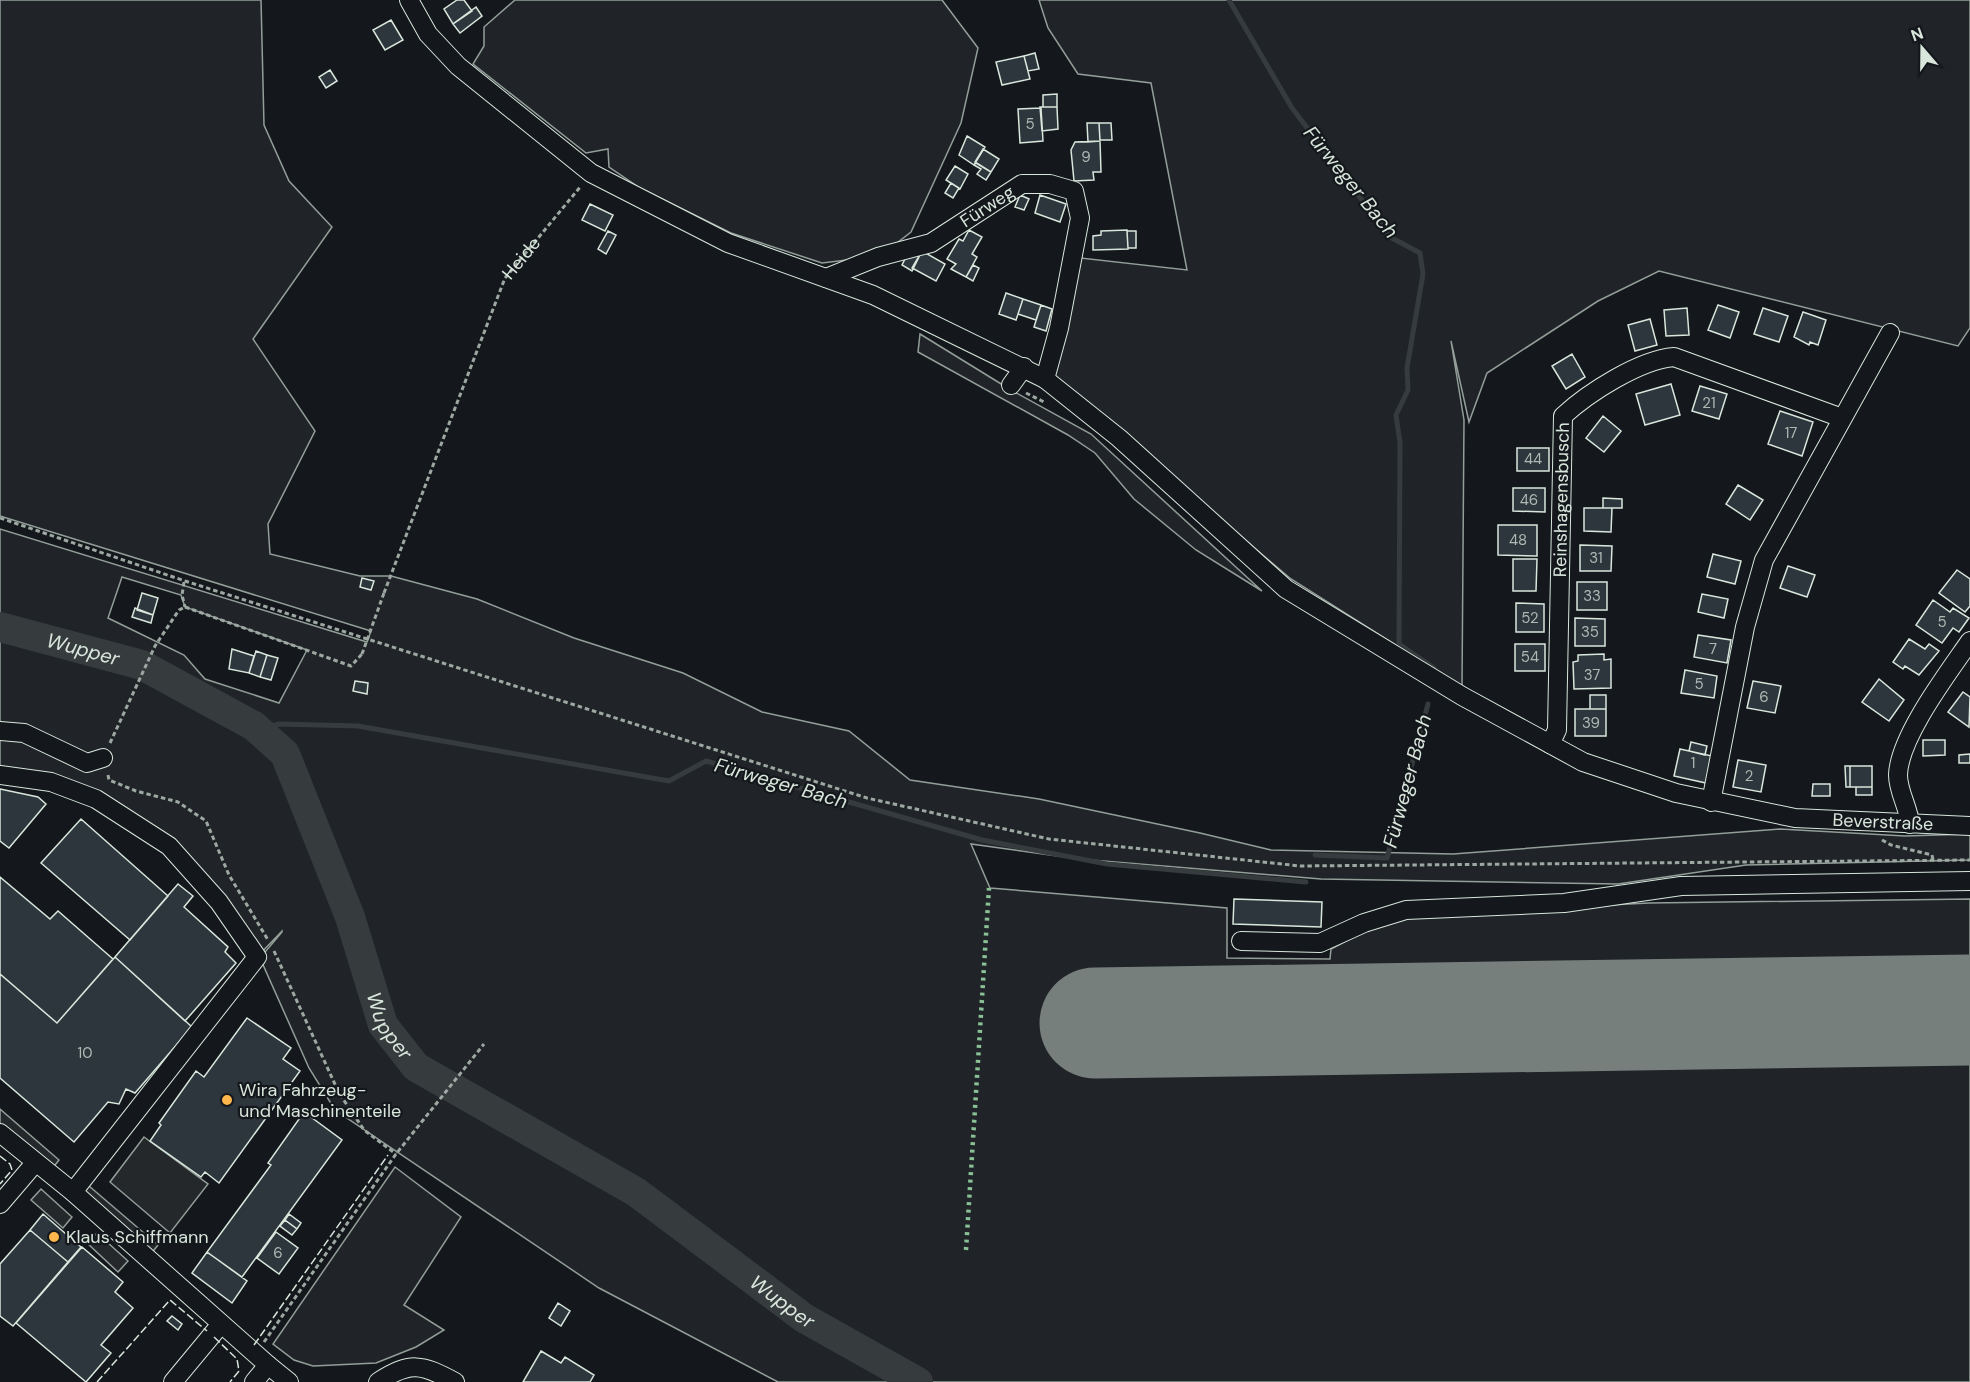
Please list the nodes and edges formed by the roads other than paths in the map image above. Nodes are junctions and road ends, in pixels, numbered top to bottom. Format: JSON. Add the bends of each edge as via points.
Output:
{"nodes":[{"id":1,"x":409,"y":0,"type":"edge"},
{"id":2,"x":826,"y":278,"type":"junction"},
{"id":3,"x":1890,"y":333,"type":"dead end"},
{"id":4,"x":1024,"y":367,"type":"junction"},
{"id":5,"x":1045,"y":379,"type":"junction"},
{"id":6,"x":1011,"y":386,"type":"dead end"},
{"id":7,"x":1842,"y":418,"type":"junction"},
{"id":8,"x":1970,"y":641,"type":"edge"},
{"id":9,"x":0,"y":731,"type":"edge"},
{"id":10,"x":1550,"y":744,"type":"junction"},
{"id":11,"x":103,"y":758,"type":"road end"},
{"id":12,"x":0,"y":775,"type":"edge"},
{"id":13,"x":1712,"y":802,"type":"junction"},
{"id":14,"x":1910,"y":824,"type":"junction"},
{"id":15,"x":1970,"y":826,"type":"edge"},
{"id":16,"x":1970,"y":880,"type":"edge"},
{"id":17,"x":1242,"y":941,"type":"dead end"},
{"id":18,"x":0,"y":1133,"type":"edge"},
{"id":19,"x":35,"y":1163,"type":"junction"},
{"id":20,"x":73,"y":1192,"type":"junction"},
{"id":21,"x":0,"y":1204,"type":"edge"},
{"id":22,"x":221,"y":1324,"type":"junction"},
{"id":23,"x":261,"y":1360,"type":"junction"},
{"id":24,"x":173,"y":1382,"type":"edge"},
{"id":25,"x":254,"y":1382,"type":"edge"},
{"id":26,"x":289,"y":1382,"type":"edge"},
{"id":27,"x":378,"y":1382,"type":"edge"},
{"id":28,"x":455,"y":1382,"type":"edge"}],
"edges":[{"from":1,"to":2,"type":"street","name":"Beverstraße","via":[[428,34],[458,66],[591,173],[728,243]]},
{"from":2,"to":4,"type":"street","name":"Beverstraße","via":[[873,295]]},
{"from":2,"to":5,"type":"street","name":"Fürweg","via":[[878,256],[931,243],[1022,184],[1050,184],[1074,191],[1080,218]]},
{"from":3,"to":7,"type":"street"},
{"from":4,"to":5,"type":"street","name":"Beverstraße"},
{"from":4,"to":6,"type":"street"},
{"from":5,"to":10,"type":"street","name":"Beverstraße","via":[[1119,438],[1286,589],[1462,696]]},
{"from":7,"to":10,"type":"street","name":"Reinshagensbusch","via":[[1674,357],[1656,358],[1581,399],[1563,416],[1557,730]]},
{"from":7,"to":13,"type":"street","via":[[1764,560],[1745,627]]},
{"from":8,"to":14,"type":"street","via":[[1902,753],[1898,776]]},
{"from":9,"to":11,"type":"street","via":[[24,734],[87,763]]},
{"from":10,"to":13,"type":"street","name":"Beverstraße","via":[[1584,762]]},
{"from":12,"to":20,"type":"street","via":[[51,782],[96,800],[169,846],[219,902],[257,957]]},
{"from":13,"to":14,"type":"street","name":"Beverstraße","via":[[1795,818]]},
{"from":14,"to":15,"type":"street","name":"Beverstraße"},
{"from":16,"to":17,"type":"street","via":[[1681,886],[1564,903],[1406,910],[1320,942]]},
{"from":18,"to":19,"type":"street"},
{"from":19,"to":20,"type":"street"},
{"from":19,"to":21,"type":"street"},
{"from":20,"to":22,"type":"street"},
{"from":22,"to":23,"type":"street"},
{"from":22,"to":24,"type":"street"},
{"from":23,"to":25,"type":"street"},
{"from":23,"to":26,"type":"street"},
{"from":27,"to":28,"type":"street","via":[[411,1365]]}]}
